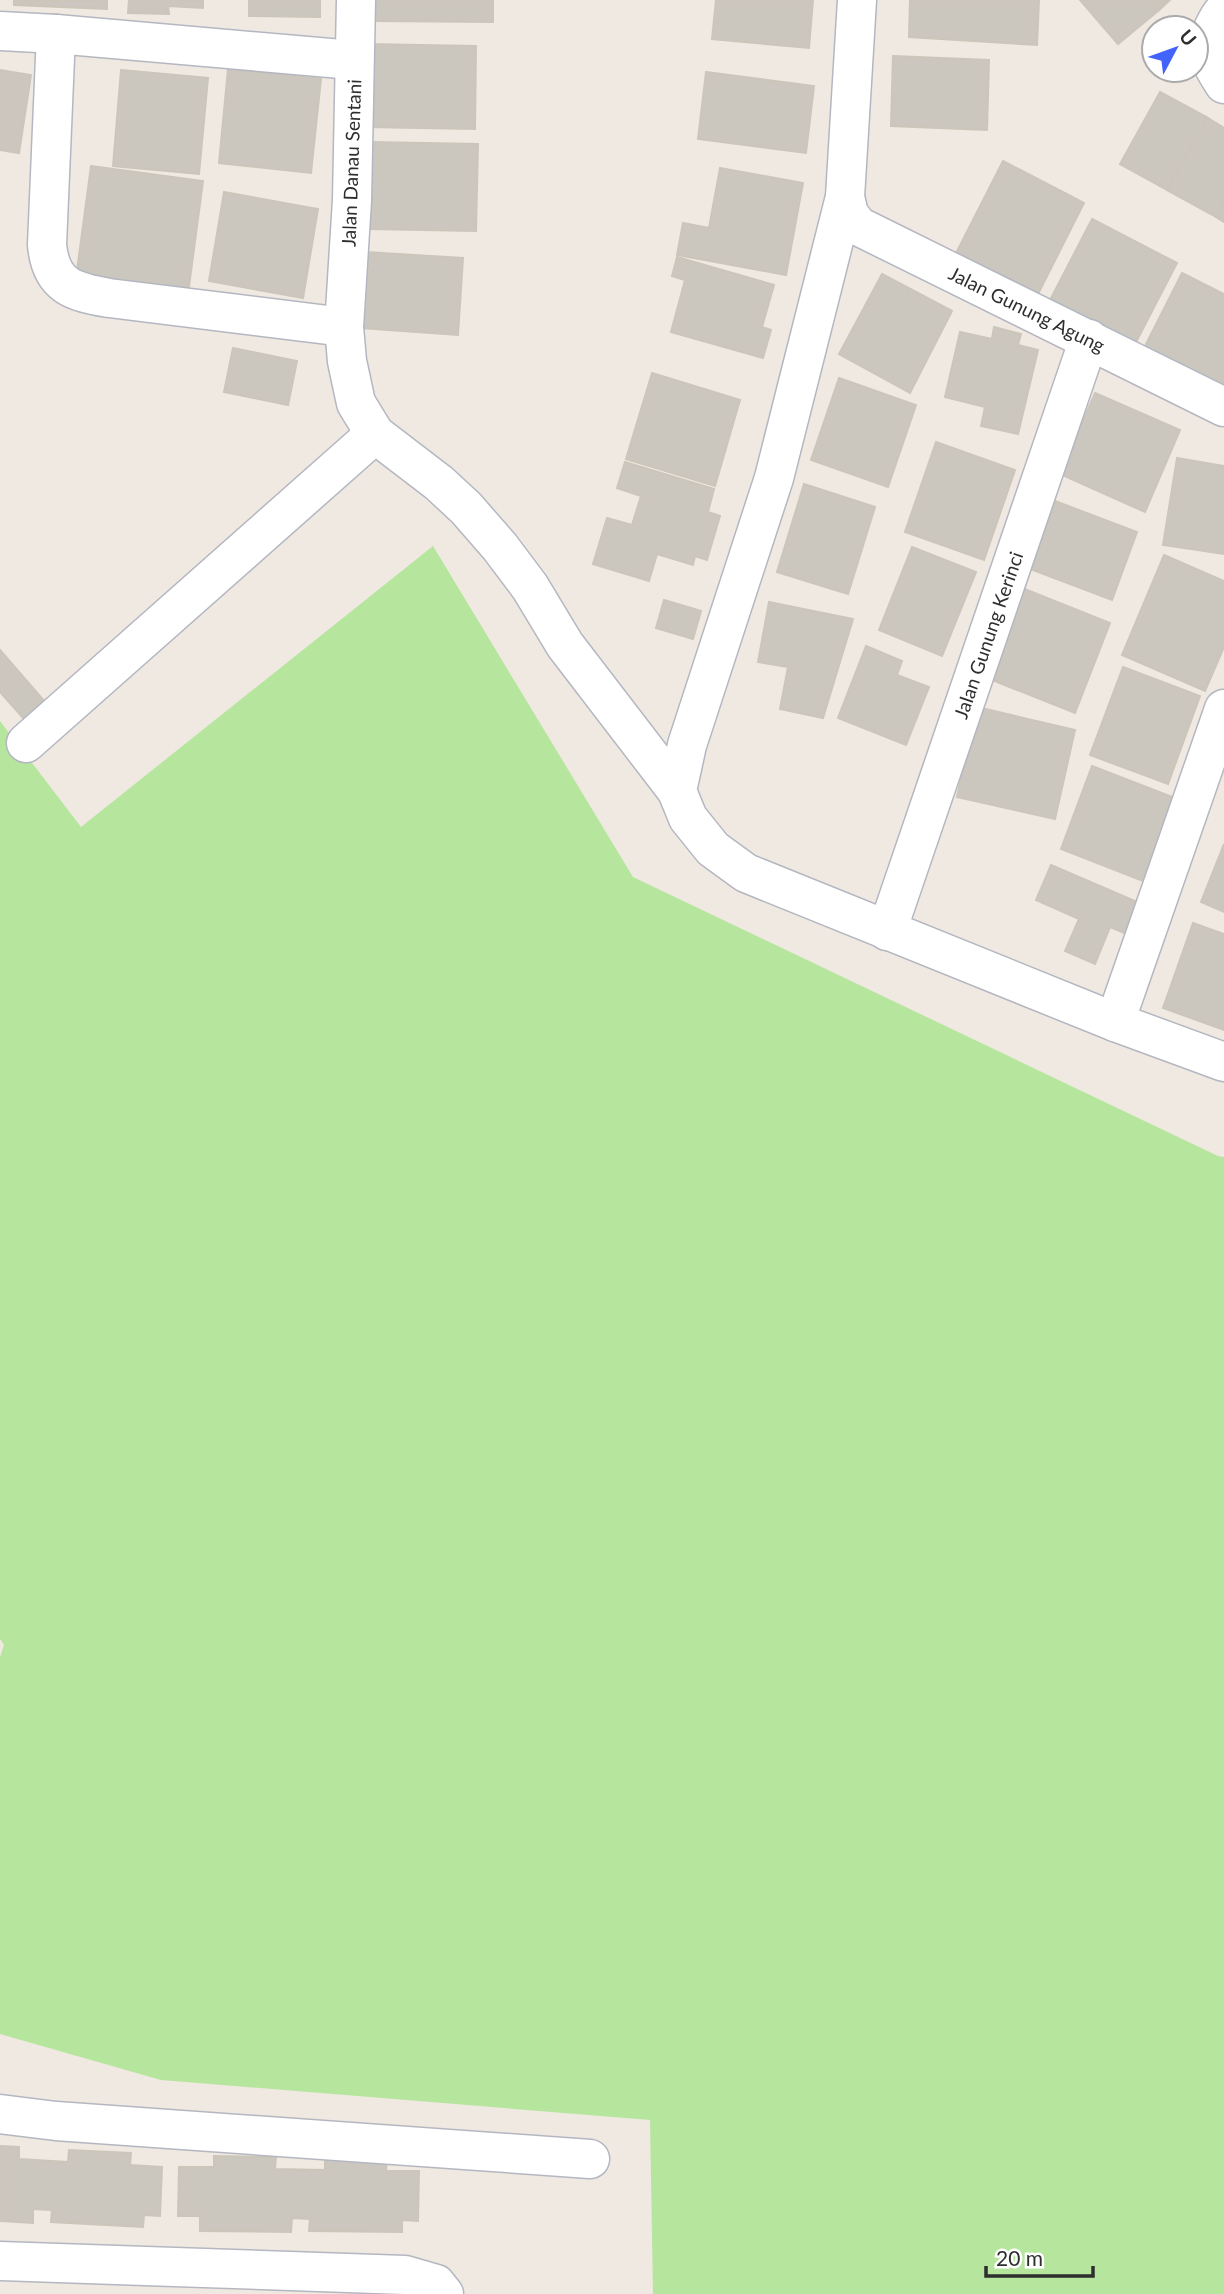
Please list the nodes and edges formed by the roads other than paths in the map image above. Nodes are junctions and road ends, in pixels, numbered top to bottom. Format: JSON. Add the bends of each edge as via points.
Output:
{"nodes":[{"id":1,"x":356,"y":0,"type":"edge"},
{"id":2,"x":857,"y":0,"type":"edge"},
{"id":3,"x":1224,"y":11,"type":"edge"},
{"id":4,"x":0,"y":32,"type":"edge"},
{"id":5,"x":56,"y":34,"type":"junction"},
{"id":6,"x":354,"y":60,"type":"junction"},
{"id":7,"x":1224,"y":84,"type":"edge"},
{"id":8,"x":845,"y":197,"type":"junction"},
{"id":9,"x":344,"y":327,"type":"junction"},
{"id":10,"x":1089,"y":339,"type":"junction"},
{"id":11,"x":1224,"y":407,"type":"edge"},
{"id":12,"x":375,"y":434,"type":"junction"},
{"id":13,"x":1224,"y":709,"type":"edge"},
{"id":14,"x":26,"y":743,"type":"dead end"},
{"id":15,"x":677,"y":791,"type":"junction"},
{"id":16,"x":887,"y":931,"type":"junction"},
{"id":17,"x":1115,"y":1023,"type":"junction"},
{"id":18,"x":1224,"y":1062,"type":"edge"},
{"id":19,"x":0,"y":2114,"type":"edge"},
{"id":20,"x":590,"y":2159,"type":"dead end"},
{"id":21,"x":0,"y":2260,"type":"edge"},
{"id":22,"x":444,"y":2294,"type":"edge"}],
"edges":[{"from":1,"to":6,"type":"street","name":"Jalan Danau Sentani"},
{"from":2,"to":8,"type":"street"},
{"from":3,"to":7,"type":"street","via":[[1207,44],[1209,61]]},
{"from":4,"to":5,"type":"street"},
{"from":5,"to":6,"type":"street"},
{"from":5,"to":9,"type":"street","via":[[47,245],[49,264],[60,281],[80,293],[100,297]]},
{"from":6,"to":9,"type":"street","name":"Jalan Danau Sentani"},
{"from":8,"to":10,"type":"street","name":"Jalan Gunung Agung","via":[[849,215],[858,226]]},
{"from":8,"to":15,"type":"street","via":[[774,478],[687,745]]},
{"from":9,"to":12,"type":"street","name":"Jalan Danau Sentani","via":[[356,403]]},
{"from":10,"to":11,"type":"street","name":"Jalan Gunung Agung"},
{"from":10,"to":16,"type":"street","name":"Jalan Gunung Kerinci"},
{"from":12,"to":14,"type":"street"},
{"from":12,"to":15,"type":"street","via":[[439,483],[500,547],[565,645]]},
{"from":13,"to":17,"type":"street"},
{"from":15,"to":16,"type":"street","via":[[688,818],[713,849],[746,873]]},
{"from":16,"to":17,"type":"street"},
{"from":17,"to":18,"type":"street"},
{"from":19,"to":20,"type":"street"},
{"from":21,"to":22,"type":"street","via":[[405,2275],[436,2284]]}]}
